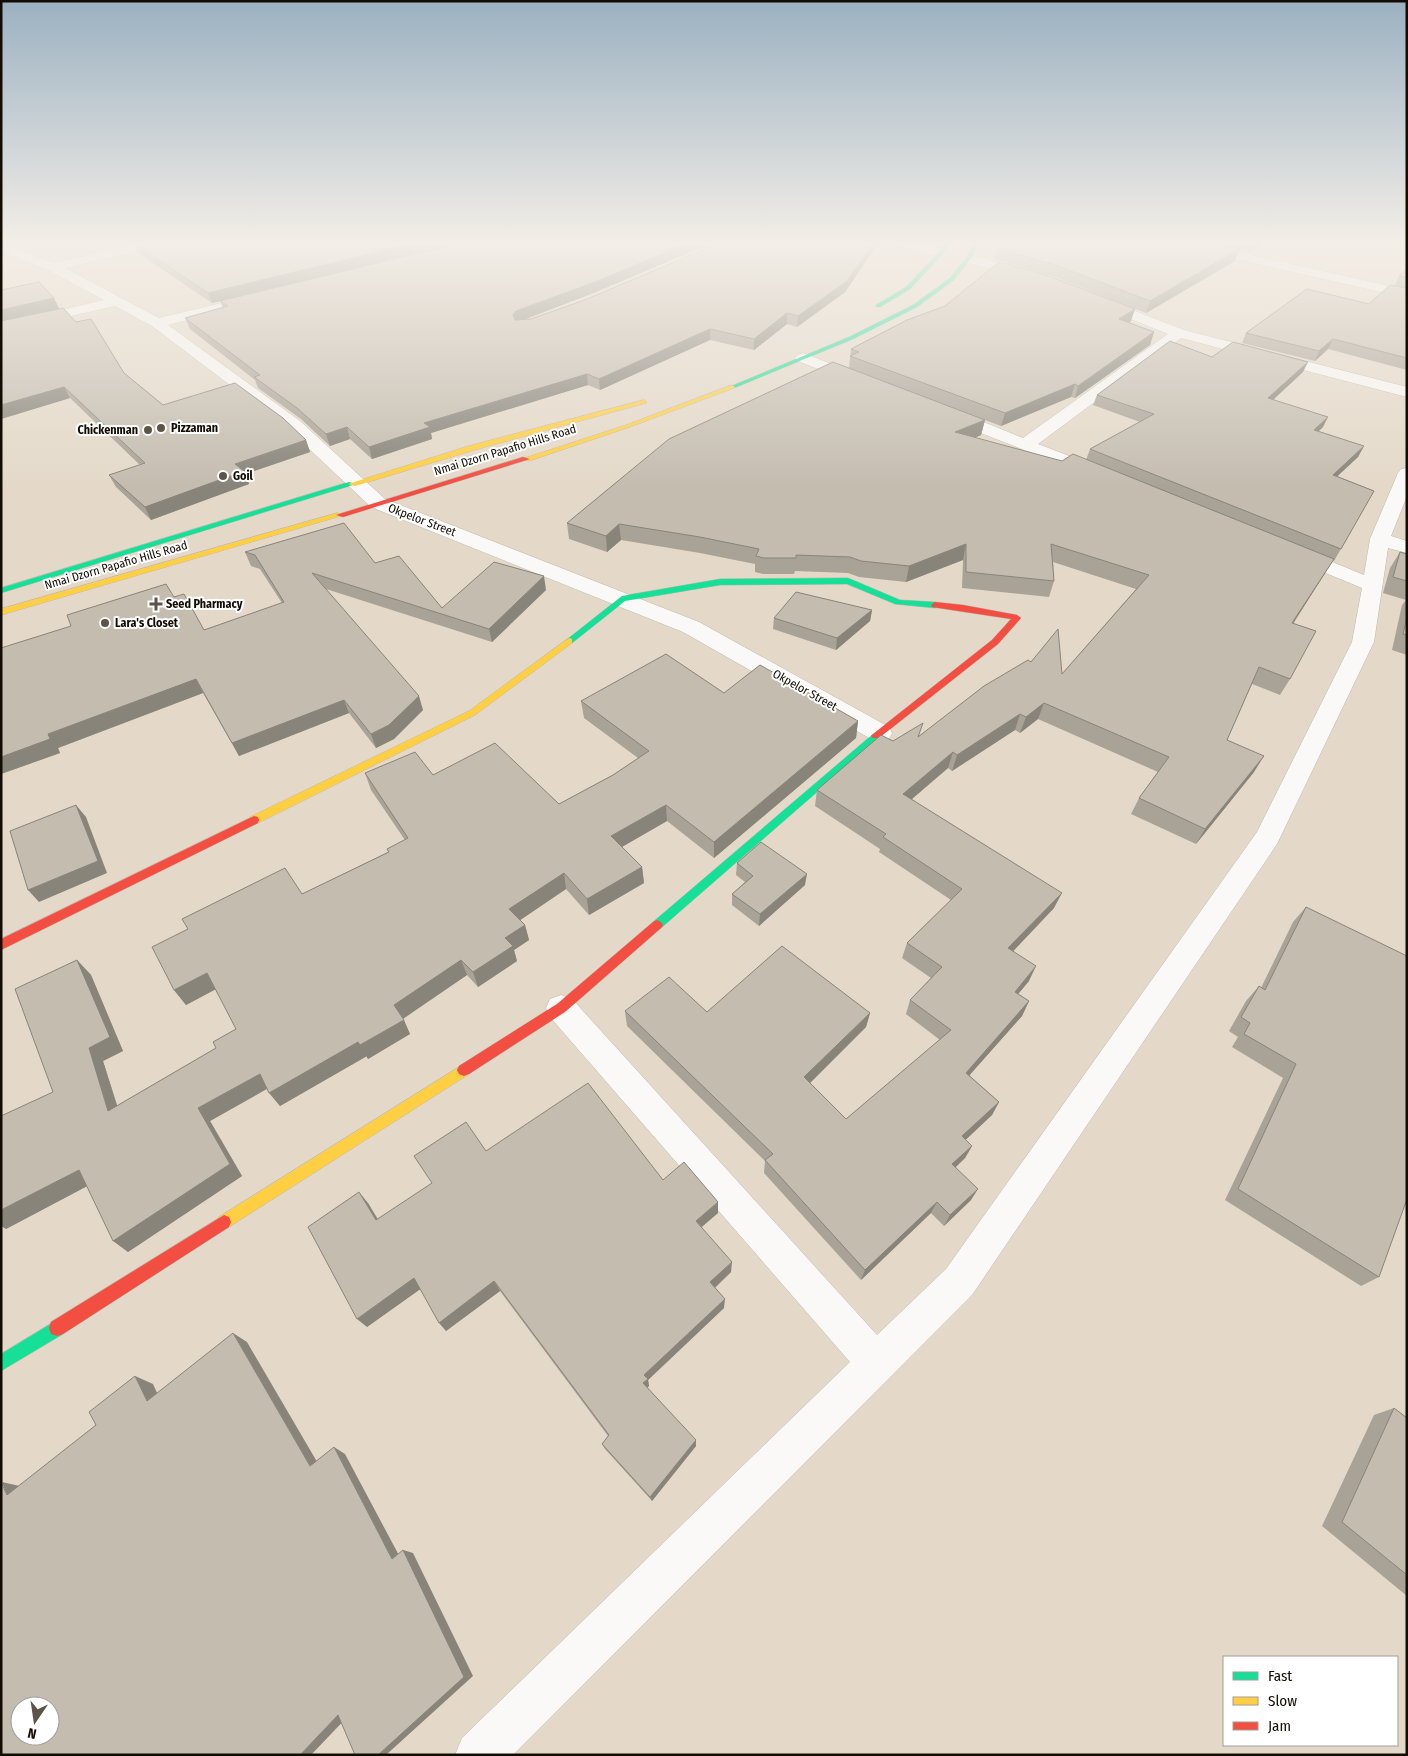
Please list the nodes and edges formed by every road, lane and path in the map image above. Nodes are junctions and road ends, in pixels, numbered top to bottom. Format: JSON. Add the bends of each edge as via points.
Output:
{"nodes":[{"id":1,"x":23,"y":323,"type":"edge"},
{"id":2,"x":157,"y":323,"type":"edge"},
{"id":3,"x":884,"y":323,"type":"edge"},
{"id":4,"x":1154,"y":323,"type":"edge"},
{"id":5,"x":1,"y":328,"type":"edge"},
{"id":6,"x":1179,"y":333,"type":"junction"},
{"id":7,"x":803,"y":358,"type":"junction"},
{"id":8,"x":874,"y":386,"type":"edge"},
{"id":9,"x":1407,"y":392,"type":"edge"},
{"id":10,"x":653,"y":399,"type":"dead end"},
{"id":11,"x":928,"y":406,"type":"edge"},
{"id":12,"x":1026,"y":444,"type":"junction"},
{"id":13,"x":1407,"y":473,"type":"edge"},
{"id":14,"x":1117,"y":481,"type":"edge"},
{"id":15,"x":358,"y":483,"type":"junction"},
{"id":16,"x":378,"y":503,"type":"junction"},
{"id":17,"x":1393,"y":543,"type":"edge"},
{"id":18,"x":1280,"y":548,"type":"edge"},
{"id":19,"x":1371,"y":585,"type":"junction"},
{"id":20,"x":1,"y":591,"type":"edge"},
{"id":21,"x":622,"y":599,"type":"junction"},
{"id":22,"x":1,"y":612,"type":"edge"},
{"id":23,"x":880,"y":733,"type":"junction"},
{"id":24,"x":1,"y":945,"type":"edge"},
{"id":25,"x":561,"y":1008,"type":"junction"},
{"id":26,"x":1,"y":1363,"type":"edge"},
{"id":27,"x":876,"y":1363,"type":"junction"},
{"id":28,"x":479,"y":1755,"type":"edge"}],
"edges":[{"from":1,"to":5,"type":"street"},
{"from":2,"to":15,"type":"street","name":"Okpelor Street","via":[[294,425]]},
{"from":3,"to":7,"type":"street","name":"Nmai Dzorn Papafio Hills Road"},
{"from":4,"to":6,"type":"street"},
{"from":6,"to":9,"type":"street"},
{"from":6,"to":12,"type":"street"},
{"from":7,"to":8,"type":"street"},
{"from":7,"to":16,"type":"street","name":"Nmai Dzorn Papafio Hills Road","via":[[731,389],[635,424]]},
{"from":10,"to":15,"type":"street","name":"Nmai Dzorn Papafio Hills Road","via":[[475,447]]},
{"from":11,"to":12,"type":"street"},
{"from":12,"to":14,"type":"street"},
{"from":13,"to":17,"type":"street"},
{"from":15,"to":16,"type":"street","name":"Okpelor Street"},
{"from":15,"to":20,"type":"street","name":"Nmai Dzorn Papafio Hills Road"},
{"from":16,"to":21,"type":"street","name":"Okpelor Street"},
{"from":16,"to":22,"type":"street","name":"Nmai Dzorn Papafio Hills Road"},
{"from":17,"to":19,"type":"street"},
{"from":18,"to":19,"type":"street"},
{"from":19,"to":27,"type":"street","via":[[1363,642],[1268,837],[959,1282]]},
{"from":21,"to":23,"type":"street","name":"Okpelor Street","via":[[691,627]]},
{"from":21,"to":23,"type":"street","via":[[720,582],[848,581],[898,602],[963,608],[1017,618],[995,642]]},
{"from":21,"to":24,"type":"street","via":[[472,713]]},
{"from":23,"to":25,"type":"street"},
{"from":25,"to":26,"type":"street"},
{"from":25,"to":27,"type":"street"},
{"from":27,"to":28,"type":"street"}]}
